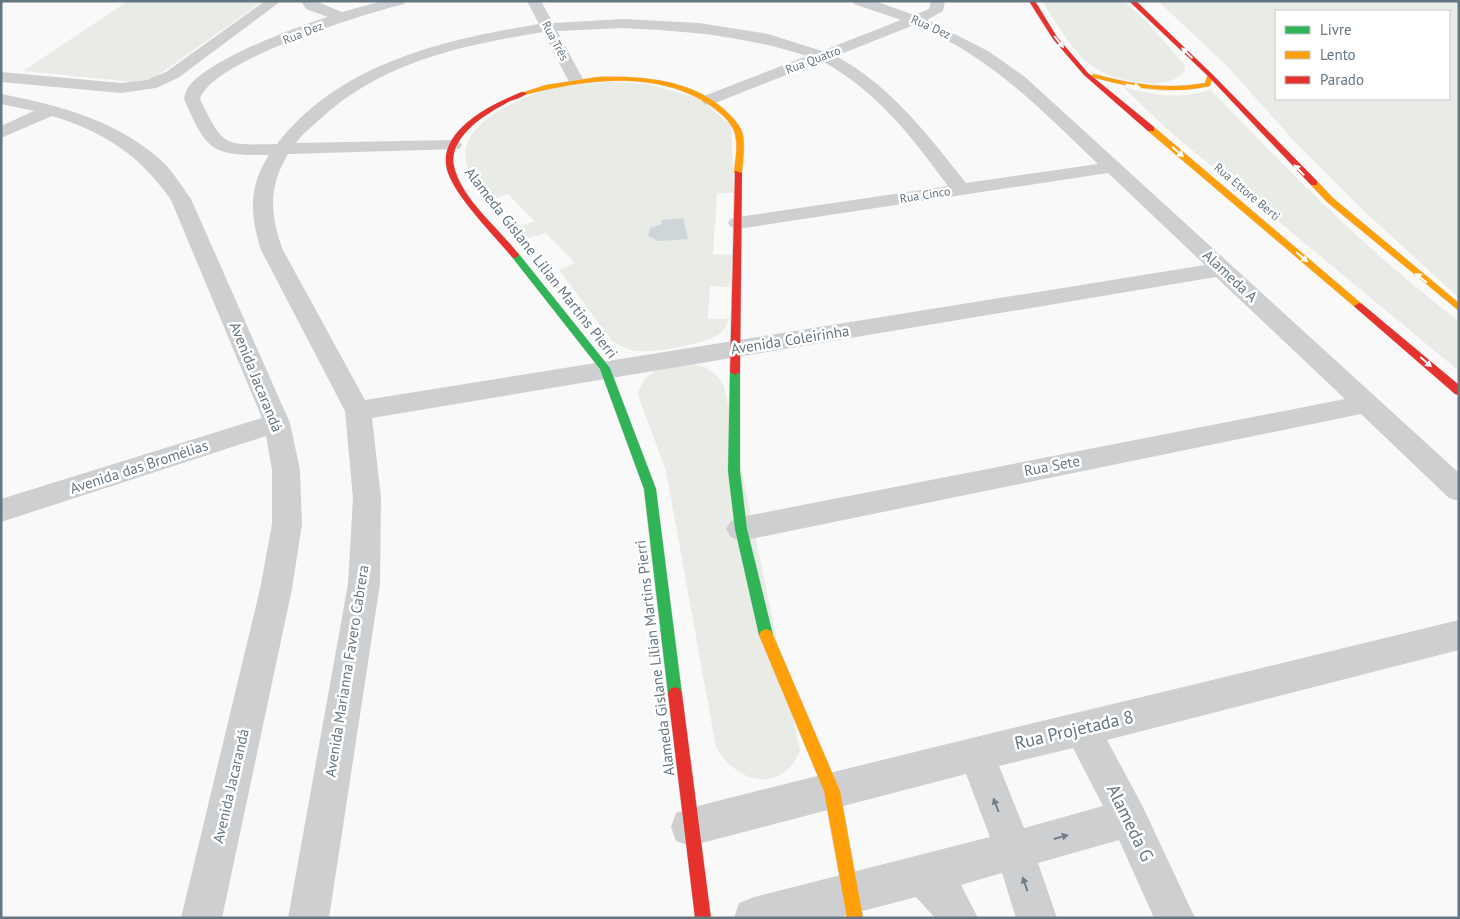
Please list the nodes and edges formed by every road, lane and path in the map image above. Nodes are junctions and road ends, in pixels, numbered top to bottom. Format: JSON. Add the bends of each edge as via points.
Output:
{"nodes":[{"id":1,"x":274,"y":1,"type":"edge"},
{"id":2,"x":308,"y":1,"type":"edge"},
{"id":3,"x":399,"y":1,"type":"edge"},
{"id":4,"x":534,"y":1,"type":"edge"},
{"id":5,"x":859,"y":1,"type":"edge"},
{"id":6,"x":938,"y":1,"type":"edge"},
{"id":7,"x":1032,"y":1,"type":"edge"},
{"id":8,"x":1132,"y":1,"type":"edge"},
{"id":9,"x":341,"y":17,"type":"junction"},
{"id":10,"x":916,"y":20,"type":"junction"},
{"id":11,"x":546,"y":24,"type":"junction"},
{"id":12,"x":825,"y":56,"type":"junction"},
{"id":13,"x":998,"y":63,"type":"joint"},
{"id":14,"x":1086,"y":74,"type":"junction"},
{"id":15,"x":1210,"y":75,"type":"junction"},
{"id":16,"x":1,"y":77,"type":"edge"},
{"id":17,"x":576,"y":81,"type":"junction"},
{"id":18,"x":1,"y":100,"type":"edge"},
{"id":19,"x":710,"y":100,"type":"junction"},
{"id":20,"x":50,"y":110,"type":"junction"},
{"id":21,"x":1,"y":133,"type":"edge"},
{"id":22,"x":453,"y":145,"type":"junction"},
{"id":23,"x":282,"y":149,"type":"junction"},
{"id":24,"x":1113,"y":168,"type":"junction"},
{"id":25,"x":961,"y":190,"type":"junction"},
{"id":26,"x":738,"y":223,"type":"junction"},
{"id":27,"x":1223,"y":269,"type":"junction"},
{"id":28,"x":1459,"y":308,"type":"edge"},
{"id":29,"x":734,"y":350,"type":"junction"},
{"id":30,"x":605,"y":368,"type":"junction"},
{"id":31,"x":1459,"y":391,"type":"edge"},
{"id":32,"x":1364,"y":404,"type":"junction"},
{"id":33,"x":358,"y":411,"type":"junction"},
{"id":34,"x":277,"y":423,"type":"junction"},
{"id":35,"x":1459,"y":490,"type":"edge"},
{"id":36,"x":1,"y":511,"type":"edge"},
{"id":37,"x":741,"y":529,"type":"junction"},
{"id":38,"x":1459,"y":635,"type":"edge"},
{"id":39,"x":1082,"y":729,"type":"junction"},
{"id":40,"x":976,"y":753,"type":"junction"},
{"id":41,"x":832,"y":791,"type":"junction"},
{"id":42,"x":1129,"y":818,"type":"junction"},
{"id":43,"x":690,"y":827,"type":"junction"},
{"id":44,"x":1014,"y":850,"type":"junction"},
{"id":45,"x":922,"y":876,"type":"junction"},
{"id":46,"x":853,"y":906,"type":"edge"},
{"id":47,"x":201,"y":918,"type":"edge"},
{"id":48,"x":308,"y":918,"type":"edge"},
{"id":49,"x":703,"y":918,"type":"edge"},
{"id":50,"x":754,"y":918,"type":"edge"},
{"id":51,"x":958,"y":918,"type":"edge"},
{"id":52,"x":1037,"y":918,"type":"edge"},
{"id":53,"x":1175,"y":918,"type":"edge"}],
"edges":[{"from":1,"to":16,"type":"street","via":[[172,75],[150,85],[121,88]]},
{"from":2,"to":9,"type":"street","via":[[311,6]]},
{"from":3,"to":9,"type":"street","name":"Rua Dez"},
{"from":4,"to":11,"type":"street","name":"Rua Três"},
{"from":5,"to":10,"type":"street","name":"Rua Dez"},
{"from":6,"to":10,"type":"street","name":"Rua Quatro","via":[[938,8]]},
{"from":7,"to":14,"type":"street","name":"Rua Ettore Berti","one_way":true,"via":[[1055,38]]},
{"from":15,"to":8,"type":"street","one_way":true},
{"from":9,"to":23,"type":"street","name":"Rua Dez","via":[[254,53],[211,76],[195,89],[192,99],[217,145],[226,149]]},
{"from":10,"to":12,"type":"street","name":"Rua Quatro"},
{"from":10,"to":13,"type":"street","name":"Rua Dez","via":[[956,38]]},
{"from":11,"to":12,"type":"street","name":"Avenida Marianna Favero Cabrera","via":[[621,19],[694,22],[763,35]]},
{"from":11,"to":17,"type":"street","name":"Rua Três"},
{"from":11,"to":23,"type":"street","name":"Avenida Marianna Favero Cabrera","via":[[466,39],[391,65],[327,102],[301,125]]},
{"from":12,"to":19,"type":"street","name":"Rua Quatro"},
{"from":12,"to":25,"type":"street","name":"Avenida Marianna Favero Cabrera","via":[[867,81],[893,104]]},
{"from":13,"to":24,"type":"street","name":"Alameda A"},
{"from":14,"to":15,"type":"street","one_way":true,"via":[[1166,91],[1208,84]]},
{"from":14,"to":31,"type":"street","name":"Rua Ettore Berti","one_way":true},
{"from":28,"to":15,"type":"street","one_way":true,"via":[[1330,200]]},
{"from":17,"to":19,"type":"street","via":[[639,80]]},
{"from":17,"to":22,"type":"street","via":[[531,91],[488,110],[460,132]]},
{"from":18,"to":20,"type":"street","name":"Avenida Jacarandá"},
{"from":19,"to":26,"type":"street","via":[[725,111],[739,134]]},
{"from":20,"to":21,"type":"street"},
{"from":20,"to":34,"type":"street","name":"Avenida Jacarandá","via":[[92,125],[129,145],[159,169],[181,199]]},
{"from":22,"to":23,"type":"street"},
{"from":22,"to":30,"type":"street","name":"Alameda Gislane Lílian Martins Pierri","via":[[450,166],[454,178]]},
{"from":23,"to":33,"type":"street","name":"Avenida Marianna Favero Cabrera","via":[[272,164],[260,199],[262,224],[272,250]]},
{"from":24,"to":25,"type":"street","name":"Rua Cinco"},
{"from":24,"to":27,"type":"street","name":"Alameda A"},
{"from":25,"to":26,"type":"street","name":"Rua Cinco"},
{"from":26,"to":29,"type":"street"},
{"from":27,"to":29,"type":"street","name":"Avenida Coleirinha"},
{"from":27,"to":32,"type":"street","name":"Alameda A"},
{"from":29,"to":30,"type":"street","name":"Avenida Coleirinha"},
{"from":29,"to":37,"type":"street","via":[[734,470]]},
{"from":30,"to":33,"type":"street","name":"Avenida Coleirinha"},
{"from":30,"to":43,"type":"street","name":"Alameda Gislane Lílian Martins Pierri","via":[[650,489]]},
{"from":32,"to":35,"type":"street","name":"Alameda A"},
{"from":32,"to":37,"type":"street","name":"Rua Sete"},
{"from":33,"to":48,"type":"street","name":"Avenida Marianna Favero Cabrera","via":[[367,498],[364,584]]},
{"from":34,"to":36,"type":"street","name":"Avenida das Bromélias"},
{"from":34,"to":47,"type":"street","name":"Avenida Jacarandá","via":[[286,470],[287,524],[276,588]]},
{"from":37,"to":41,"type":"street","via":[[763,629]]},
{"from":38,"to":39,"type":"street","name":"Rua Projetada 8"},
{"from":39,"to":40,"type":"street","name":"Rua Projetada 8"},
{"from":39,"to":42,"type":"street","name":"Alameda G"},
{"from":40,"to":41,"type":"street","name":"Rua Projetada 8"},
{"from":44,"to":40,"type":"street","one_way":true},
{"from":41,"to":43,"type":"street","name":"Rua Projetada 8"},
{"from":41,"to":46,"type":"street"},
{"from":44,"to":42,"type":"street","one_way":true},
{"from":42,"to":53,"type":"street","name":"Alameda G"},
{"from":43,"to":49,"type":"street","name":"Alameda Gislane Lílian Martins Pierri"},
{"from":44,"to":45,"type":"street"},
{"from":52,"to":44,"type":"street","one_way":true},
{"from":45,"to":46,"type":"street"},
{"from":45,"to":51,"type":"street","via":[[938,889]]},
{"from":46,"to":50,"type":"street"}]}
